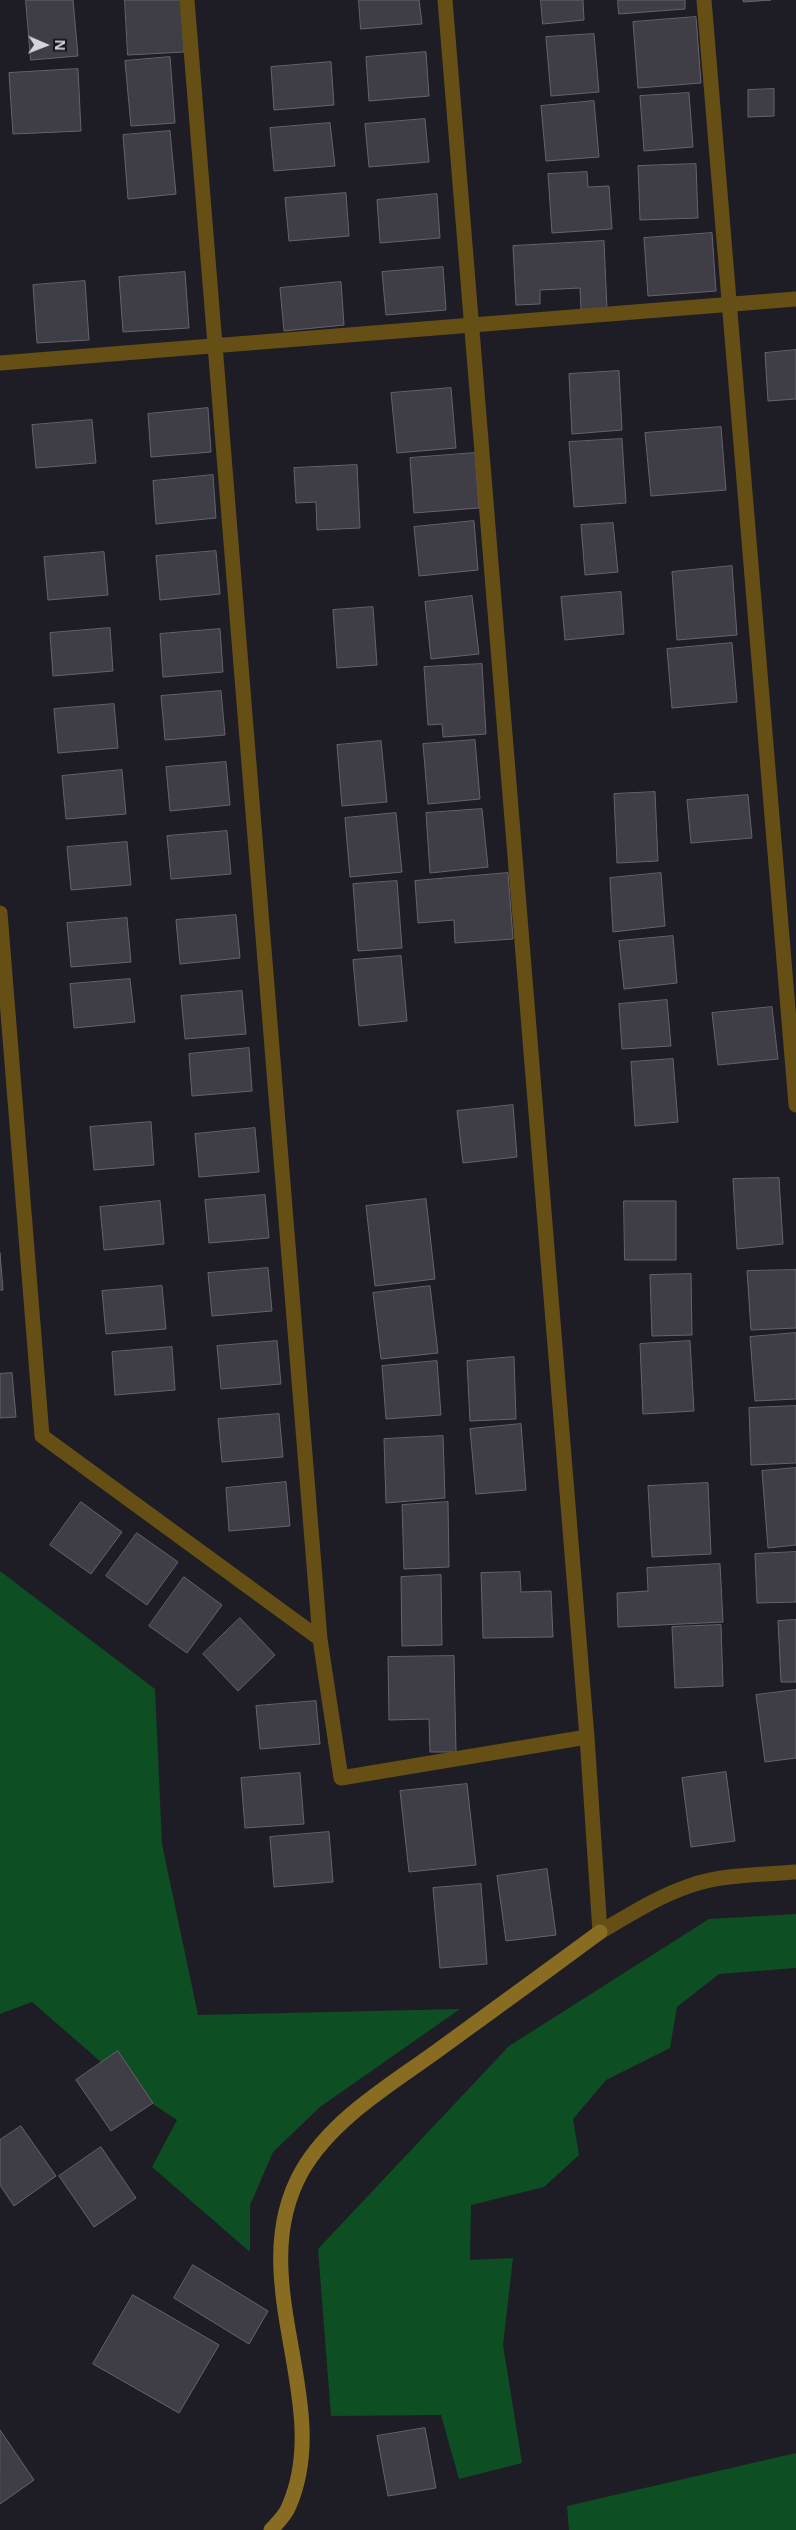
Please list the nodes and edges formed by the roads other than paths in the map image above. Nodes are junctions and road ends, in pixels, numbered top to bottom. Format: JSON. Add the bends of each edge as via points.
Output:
{"nodes":[{"id":1,"x":186,"y":0,"type":"edge"},
{"id":2,"x":445,"y":0,"type":"edge"},
{"id":3,"x":704,"y":0,"type":"edge"},
{"id":4,"x":796,"y":299,"type":"edge"},
{"id":5,"x":730,"y":304,"type":"junction"},
{"id":6,"x":472,"y":324,"type":"junction"},
{"id":7,"x":213,"y":346,"type":"junction"},
{"id":8,"x":0,"y":363,"type":"edge"},
{"id":9,"x":0,"y":913,"type":"edge"},
{"id":10,"x":796,"y":1105,"type":"edge"},
{"id":11,"x":320,"y":1639,"type":"junction"},
{"id":12,"x":587,"y":1737,"type":"junction"},
{"id":13,"x":796,"y":1872,"type":"edge"},
{"id":14,"x":600,"y":1932,"type":"junction"},
{"id":15,"x":271,"y":2530,"type":"edge"}],
"edges":[{"from":1,"to":7,"type":"street"},
{"from":2,"to":6,"type":"street"},
{"from":3,"to":5,"type":"street"},
{"from":4,"to":5,"type":"street"},
{"from":5,"to":6,"type":"street"},
{"from":5,"to":10,"type":"street"},
{"from":6,"to":7,"type":"street"},
{"from":6,"to":12,"type":"street"},
{"from":7,"to":8,"type":"street"},
{"from":7,"to":11,"type":"street"},
{"from":9,"to":11,"type":"street","via":[[42,1436]]},
{"from":11,"to":12,"type":"street","via":[[340,1778]]},
{"from":12,"to":14,"type":"street"},
{"from":13,"to":14,"type":"street","via":[[722,1878],[690,1885]]},
{"from":14,"to":15,"type":"street","via":[[338,2126],[318,2147],[302,2172],[283,2226],[280,2266],[298,2395],[301,2471],[289,2508]]}]}
